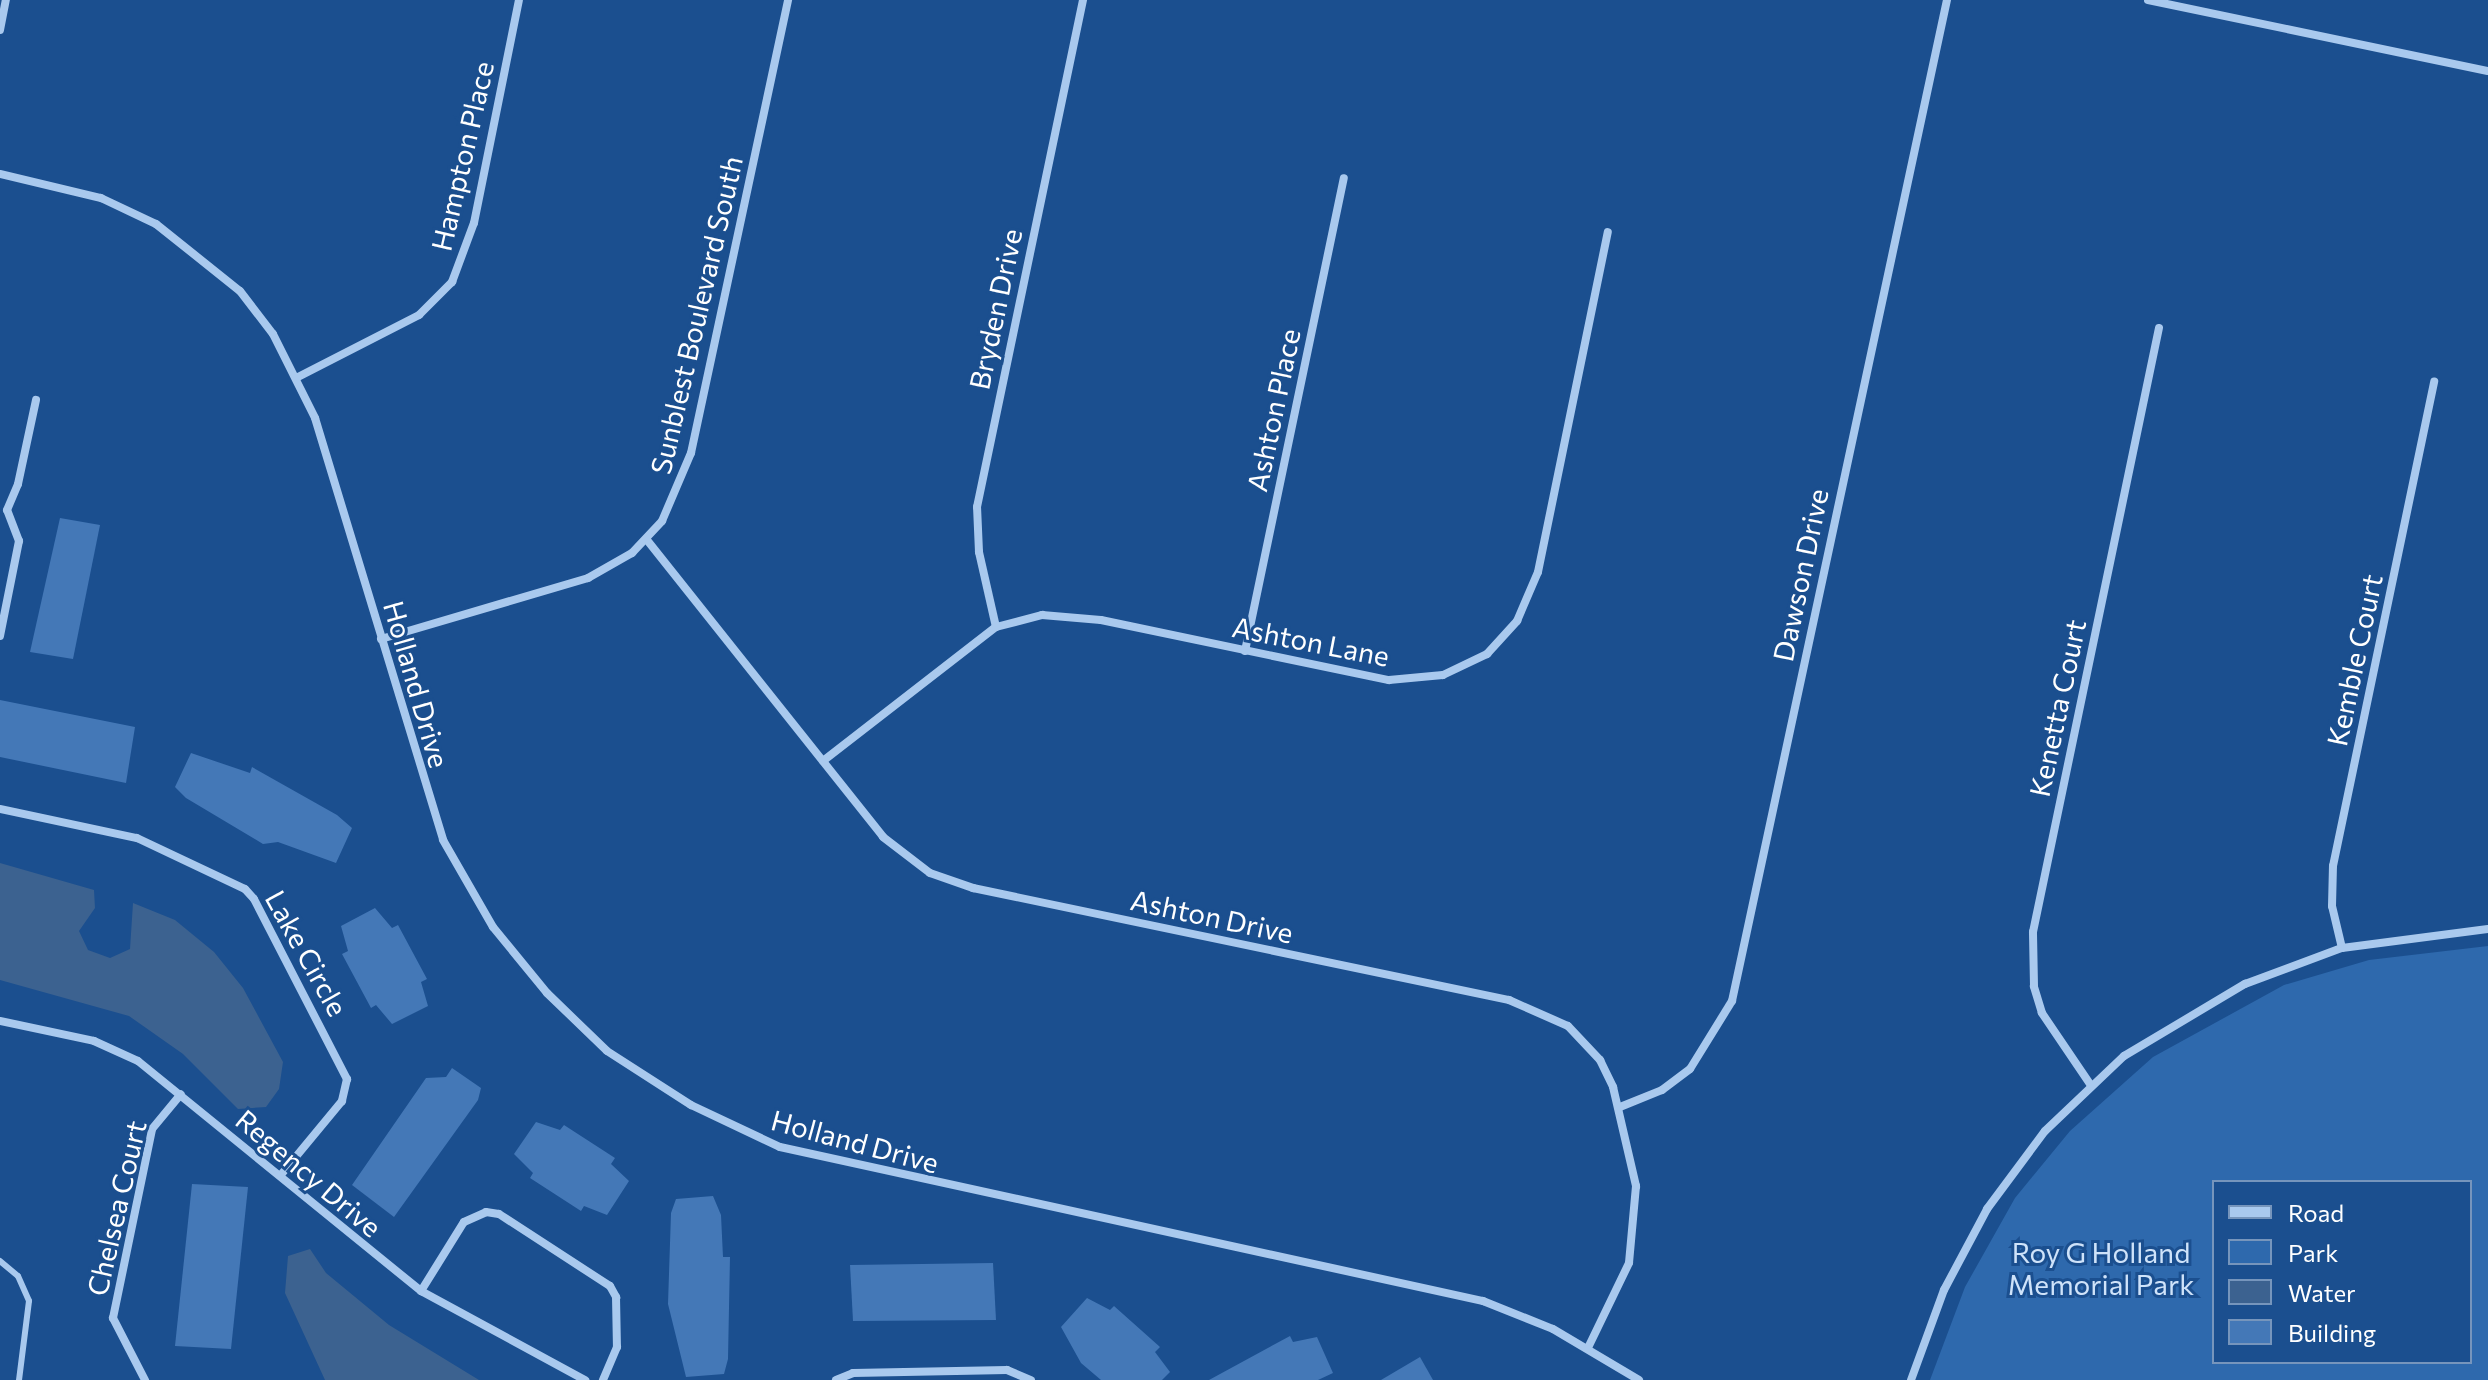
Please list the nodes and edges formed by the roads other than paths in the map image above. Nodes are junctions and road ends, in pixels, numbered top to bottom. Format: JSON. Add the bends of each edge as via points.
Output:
{"nodes":[{"id":1,"x":6,"y":0,"type":"edge"},
{"id":2,"x":519,"y":0,"type":"edge"},
{"id":3,"x":788,"y":0,"type":"edge"},
{"id":4,"x":1083,"y":0,"type":"edge"},
{"id":5,"x":1947,"y":0,"type":"edge"},
{"id":6,"x":2148,"y":0,"type":"edge"},
{"id":7,"x":0,"y":30,"type":"edge"},
{"id":8,"x":2488,"y":71,"type":"edge"},
{"id":9,"x":0,"y":174,"type":"edge"},
{"id":10,"x":1344,"y":178,"type":"dead end"},
{"id":11,"x":1608,"y":232,"type":"dead end"},
{"id":12,"x":2159,"y":328,"type":"dead end"},
{"id":13,"x":298,"y":377,"type":"junction"},
{"id":14,"x":2434,"y":381,"type":"dead end"},
{"id":15,"x":36,"y":400,"type":"dead end"},
{"id":16,"x":3,"y":509,"type":"edge"},
{"id":17,"x":647,"y":540,"type":"junction"},
{"id":18,"x":996,"y":627,"type":"junction"},
{"id":19,"x":0,"y":636,"type":"edge"},
{"id":20,"x":381,"y":639,"type":"junction"},
{"id":21,"x":1245,"y":651,"type":"junction"},
{"id":22,"x":823,"y":761,"type":"junction"},
{"id":23,"x":0,"y":809,"type":"edge"},
{"id":24,"x":2488,"y":929,"type":"edge"},
{"id":25,"x":2342,"y":948,"type":"junction"},
{"id":26,"x":0,"y":1021,"type":"edge"},
{"id":27,"x":2090,"y":1084,"type":"junction"},
{"id":28,"x":181,"y":1094,"type":"junction"},
{"id":29,"x":1620,"y":1107,"type":"junction"},
{"id":30,"x":280,"y":1176,"type":"junction"},
{"id":31,"x":0,"y":1261,"type":"edge"},
{"id":32,"x":421,"y":1291,"type":"junction"},
{"id":33,"x":1588,"y":1348,"type":"junction"},
{"id":34,"x":19,"y":1380,"type":"edge"},
{"id":35,"x":145,"y":1380,"type":"edge"},
{"id":36,"x":585,"y":1380,"type":"edge"},
{"id":37,"x":603,"y":1380,"type":"edge"},
{"id":38,"x":836,"y":1380,"type":"edge"},
{"id":39,"x":1031,"y":1380,"type":"edge"},
{"id":40,"x":1639,"y":1380,"type":"edge"},
{"id":41,"x":1911,"y":1380,"type":"edge"}],
"edges":[{"from":1,"to":7,"type":"street"},
{"from":2,"to":13,"type":"street","name":"Hampton Place","via":[[474,223],[452,282],[411,320]]},
{"from":3,"to":17,"type":"street","name":"Sunblest Boulevard South","via":[[691,453],[674,502]]},
{"from":4,"to":18,"type":"street","name":"Bryden Drive","via":[[977,507],[979,552]]},
{"from":5,"to":29,"type":"street","name":"Dawson Drive","via":[[1732,1001],[1690,1069],[1662,1090]]},
{"from":6,"to":8,"type":"street"},
{"from":9,"to":13,"type":"street","name":"Holland Drive","via":[[101,198],[156,224],[240,291]]},
{"from":10,"to":21,"type":"street","name":"Ashton Place"},
{"from":11,"to":21,"type":"street","name":"Ashton Lane","via":[[1538,572],[1510,632],[1464,667],[1413,680]]},
{"from":12,"to":27,"type":"street","name":"Kenetta Court","via":[[2033,932],[2032,968],[2042,1013]]},
{"from":13,"to":20,"type":"street","name":"Holland Drive"},
{"from":14,"to":25,"type":"street","name":"Kemble Court","via":[[2333,866],[2332,906]]},
{"from":15,"to":16,"type":"street"},
{"from":16,"to":19,"type":"street","via":[[19,541]]},
{"from":17,"to":20,"type":"street","name":"Sunblest Boulevard South","via":[[588,578]]},
{"from":17,"to":22,"type":"street","name":"Ashton Drive"},
{"from":18,"to":21,"type":"street","name":"Ashton Lane","via":[[1059,614]]},
{"from":18,"to":22,"type":"street","name":"Ashton Lane"},
{"from":20,"to":33,"type":"street","name":"Holland Drive","via":[[427,799],[493,927],[547,993],[607,1051],[691,1105],[824,1161],[1483,1301]]},
{"from":22,"to":29,"type":"street","name":"Ashton Drive","via":[[894,848],[948,881],[1538,1008],[1593,1050]]},
{"from":23,"to":30,"type":"street","name":"Lake Circle","via":[[137,838],[245,889],[254,899],[347,1079],[342,1101]]},
{"from":24,"to":25,"type":"street"},
{"from":25,"to":27,"type":"street","via":[[2199,1008]]},
{"from":26,"to":28,"type":"street","name":"Regency Drive","via":[[120,1051]]},
{"from":27,"to":41,"type":"street","via":[[2028,1151],[1973,1231]]},
{"from":28,"to":30,"type":"street","name":"Regency Drive"},
{"from":28,"to":35,"type":"street","name":"Chelsea Court","via":[[152,1129],[113,1318]]},
{"from":29,"to":33,"type":"street","name":"Ashton Drive","via":[[1635,1173],[1633,1239],[1620,1290]]},
{"from":30,"to":32,"type":"street","name":"Regency Drive"},
{"from":31,"to":34,"type":"lane","via":[[18,1276],[29,1301]]},
{"from":32,"to":36,"type":"street","name":"Regency Drive"},
{"from":32,"to":37,"type":"street","via":[[464,1222],[486,1212],[499,1214],[610,1286],[617,1347]]},
{"from":33,"to":40,"type":"street","name":"Holland Drive"},
{"from":38,"to":39,"type":"street","via":[[853,1373],[1007,1370]]}]}
